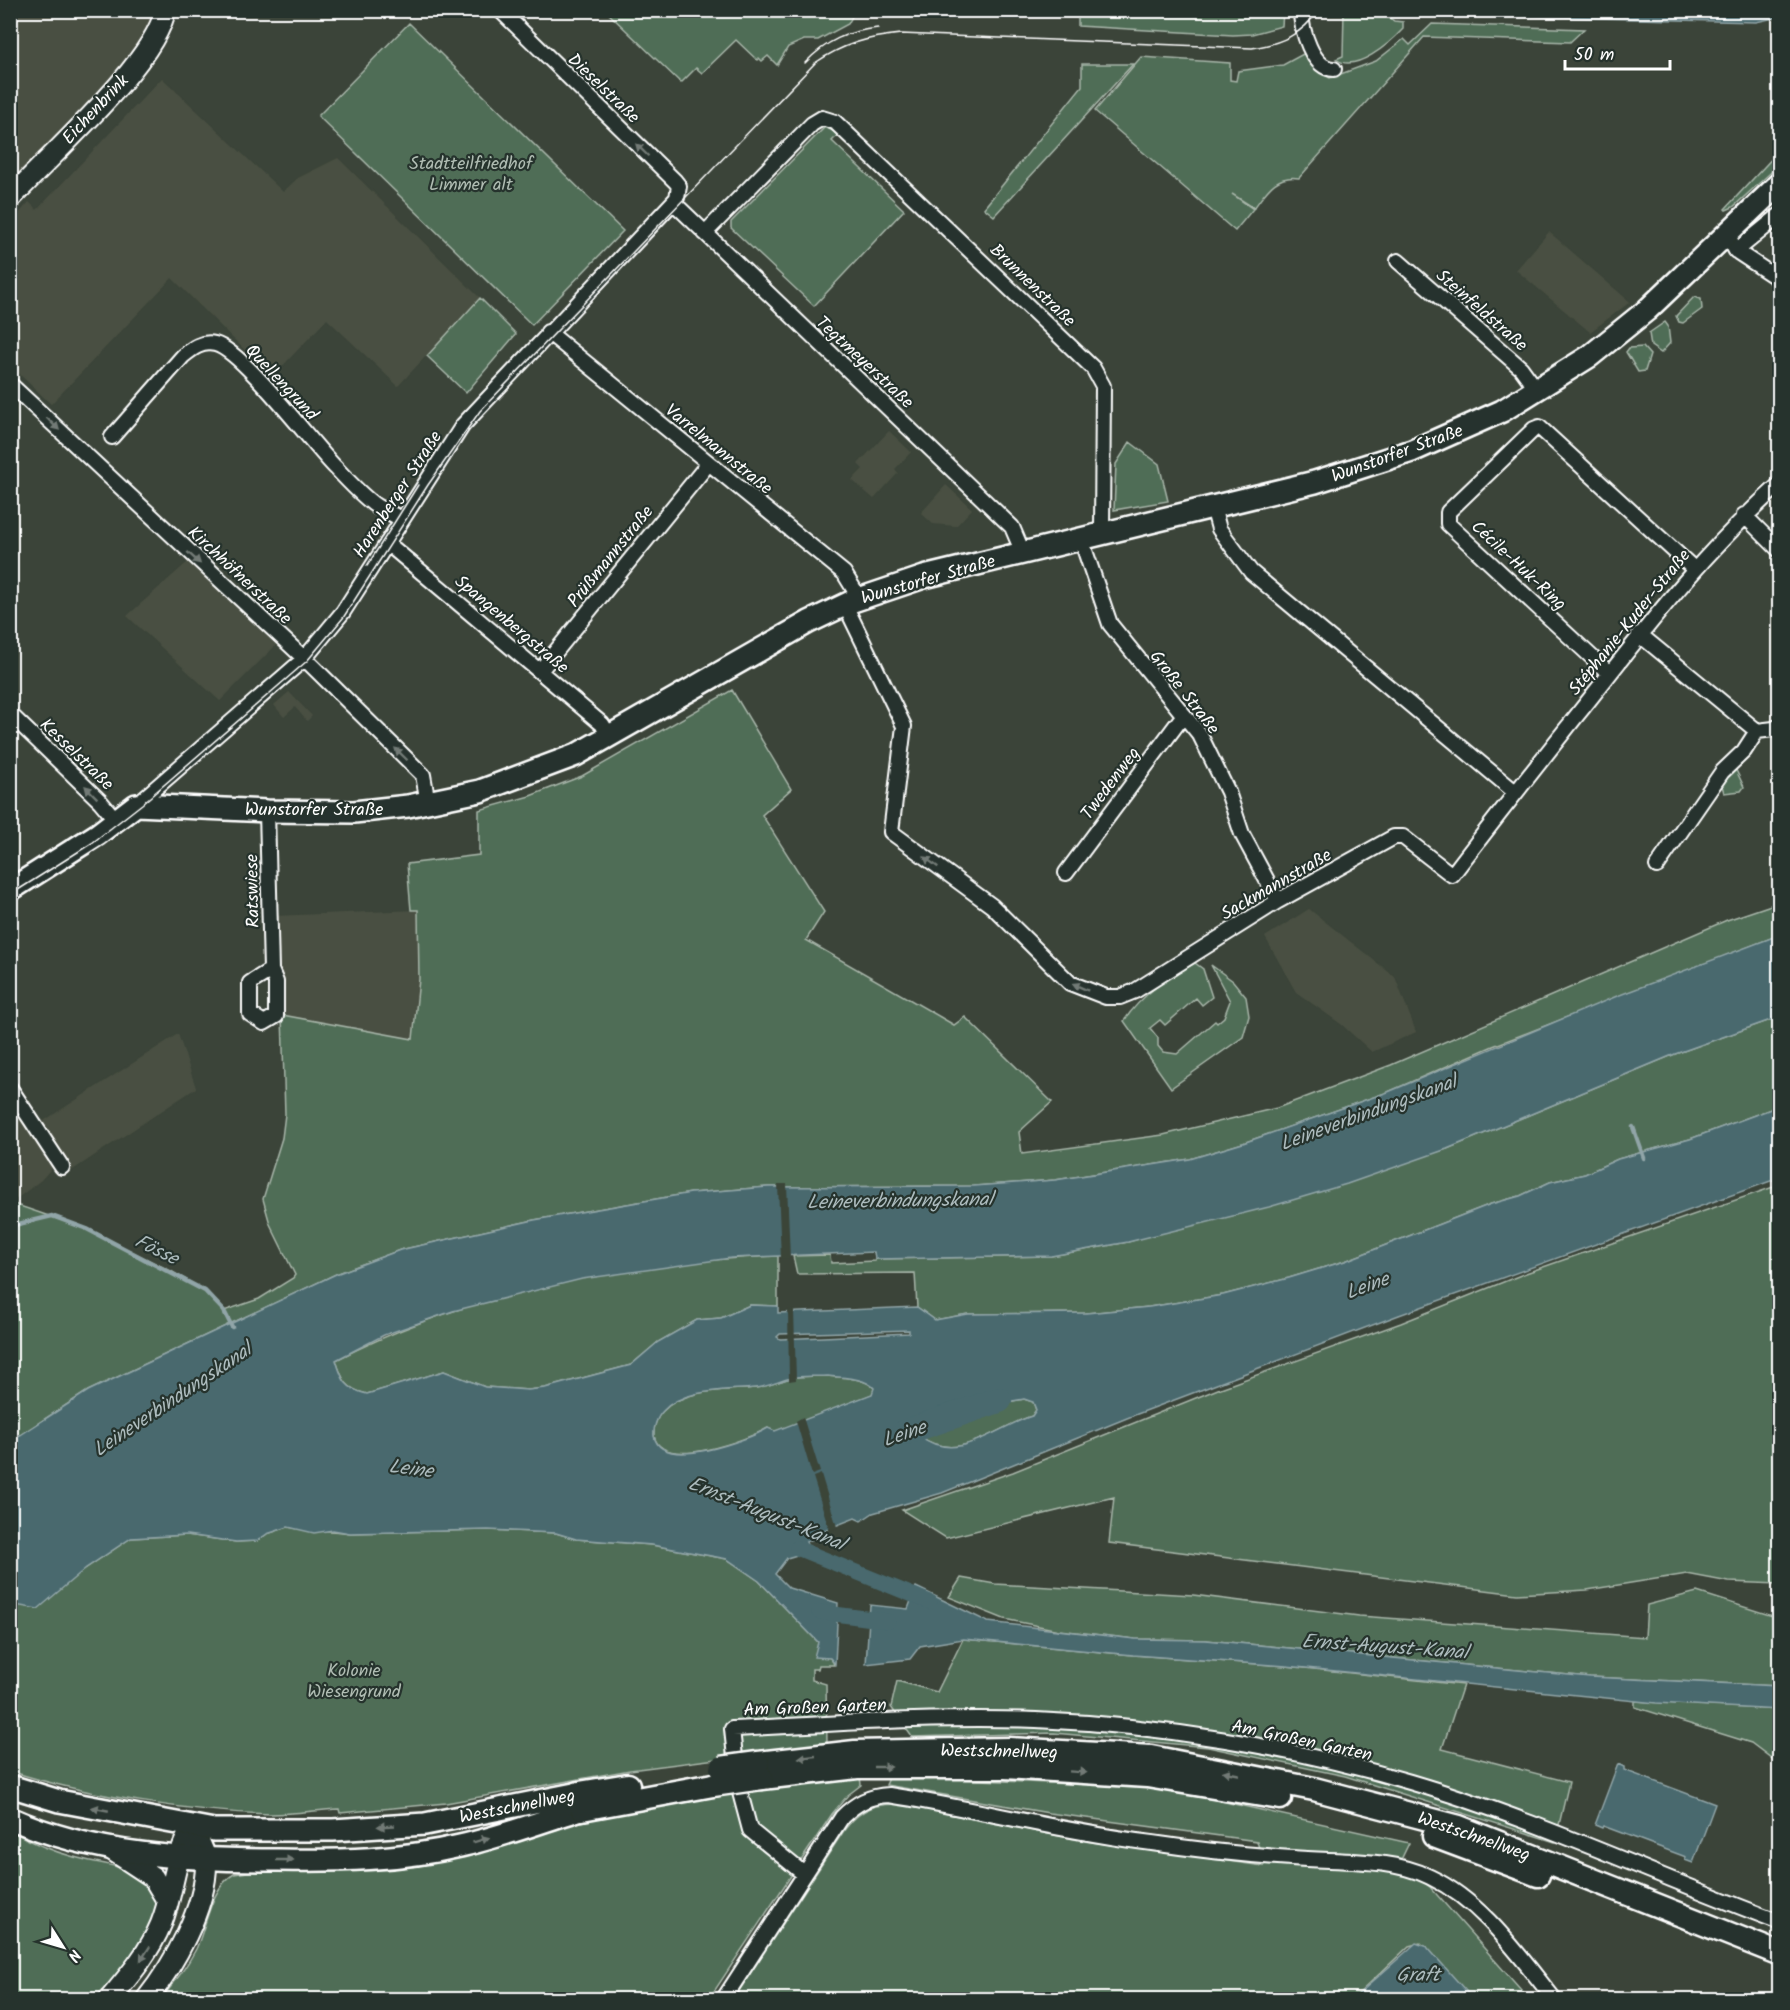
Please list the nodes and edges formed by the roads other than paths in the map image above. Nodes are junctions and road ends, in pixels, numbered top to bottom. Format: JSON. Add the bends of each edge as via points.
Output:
{"nodes":[{"id":1,"x":165,"y":10,"type":"edge"},
{"id":2,"x":500,"y":10,"type":"edge"},
{"id":3,"x":1301,"y":10,"type":"edge"},
{"id":4,"x":1334,"y":69,"type":"dead end"},
{"id":5,"x":1779,"y":183,"type":"edge"},
{"id":6,"x":676,"y":198,"type":"junction"},
{"id":7,"x":10,"y":199,"type":"edge"},
{"id":8,"x":1779,"y":215,"type":"edge"},
{"id":9,"x":1726,"y":232,"type":"junction"},
{"id":10,"x":705,"y":233,"type":"junction"},
{"id":11,"x":1736,"y":251,"type":"junction"},
{"id":12,"x":1398,"y":261,"type":"dead end"},
{"id":13,"x":1779,"y":280,"type":"edge"},
{"id":14,"x":548,"y":332,"type":"junction"},
{"id":15,"x":10,"y":384,"type":"edge"},
{"id":16,"x":1537,"y":390,"type":"junction"},
{"id":17,"x":112,"y":437,"type":"dead end"},
{"id":18,"x":708,"y":464,"type":"junction"},
{"id":19,"x":1779,"y":484,"type":"edge"},
{"id":20,"x":1213,"y":507,"type":"junction"},
{"id":21,"x":1744,"y":515,"type":"junction"},
{"id":22,"x":400,"y":519,"type":"junction"},
{"id":23,"x":1102,"y":534,"type":"junction"},
{"id":24,"x":1082,"y":539,"type":"junction"},
{"id":25,"x":387,"y":543,"type":"junction"},
{"id":26,"x":1779,"y":551,"type":"edge"},
{"id":27,"x":1023,"y":553,"type":"junction"},
{"id":28,"x":1694,"y":569,"type":"junction"},
{"id":29,"x":852,"y":602,"type":"junction"},
{"id":30,"x":1639,"y":634,"type":"junction"},
{"id":31,"x":304,"y":659,"type":"junction"},
{"id":32,"x":540,"y":671,"type":"junction"},
{"id":33,"x":1609,"y":673,"type":"junction"},
{"id":34,"x":10,"y":714,"type":"edge"},
{"id":35,"x":1183,"y":716,"type":"junction"},
{"id":36,"x":1779,"y":725,"type":"edge"},
{"id":37,"x":1757,"y":731,"type":"junction"},
{"id":38,"x":610,"y":736,"type":"junction"},
{"id":39,"x":1515,"y":792,"type":"junction"},
{"id":40,"x":428,"y":803,"type":"junction"},
{"id":41,"x":136,"y":805,"type":"junction"},
{"id":42,"x":267,"y":811,"type":"junction"},
{"id":43,"x":116,"y":820,"type":"junction"},
{"id":44,"x":1657,"y":866,"type":"dead end"},
{"id":45,"x":1066,"y":873,"type":"dead end"},
{"id":46,"x":10,"y":890,"type":"edge"},
{"id":47,"x":1278,"y":901,"type":"junction"},
{"id":48,"x":272,"y":970,"type":"dead end"},
{"id":49,"x":10,"y":1088,"type":"edge"},
{"id":50,"x":62,"y":1167,"type":"dead end"},
{"id":51,"x":760,"y":1770,"type":"junction"},
{"id":52,"x":10,"y":1786,"type":"edge"},
{"id":53,"x":581,"y":1801,"type":"junction"},
{"id":54,"x":10,"y":1818,"type":"edge"},
{"id":55,"x":192,"y":1828,"type":"junction"},
{"id":56,"x":112,"y":1850,"type":"junction"},
{"id":57,"x":177,"y":1858,"type":"junction"},
{"id":58,"x":206,"y":1860,"type":"junction"},
{"id":59,"x":247,"y":1860,"type":"junction"},
{"id":60,"x":804,"y":1874,"type":"junction"},
{"id":61,"x":201,"y":1891,"type":"junction"},
{"id":62,"x":168,"y":1902,"type":"junction"},
{"id":63,"x":1779,"y":1922,"type":"edge"},
{"id":64,"x":1779,"y":1954,"type":"edge"},
{"id":65,"x":1779,"y":1970,"type":"edge"},
{"id":66,"x":109,"y":2000,"type":"edge"},
{"id":67,"x":146,"y":2000,"type":"edge"},
{"id":68,"x":723,"y":2000,"type":"edge"},
{"id":69,"x":1556,"y":2000,"type":"edge"}],
"edges":[{"from":1,"to":7,"type":"main road","name":"Eichenbrink","via":[[151,46],[132,70]]},
{"from":6,"to":2,"type":"street","name":"Dieselstraße","one_way":true,"via":[[675,181]]},
{"from":3,"to":4,"type":"street","via":[[1307,43],[1322,65]]},
{"from":5,"to":9,"type":"main road","name":"Wunstorfer Straße"},
{"from":6,"to":10,"type":"street","name":"Tegtmeyerstraße"},
{"from":6,"to":14,"type":"street","name":"Harenberger Straße"},
{"from":8,"to":11,"type":"street"},
{"from":9,"to":11,"type":"street"},
{"from":9,"to":16,"type":"main road","name":"Wunstorfer Straße","via":[[1627,328]]},
{"from":10,"to":23,"type":"street","name":"Brunnenstraße","via":[[812,124],[822,118],[835,123],[1093,368],[1103,386]]},
{"from":10,"to":27,"type":"street","name":"Tegtmeyerstraße","via":[[1012,527]]},
{"from":11,"to":13,"type":"street"},
{"from":12,"to":16,"type":"street","name":"Steinfeldstraße","via":[[1521,368]]},
{"from":14,"to":18,"type":"street","name":"Varrelmannstraße"},
{"from":14,"to":22,"type":"street","name":"Harenberger Straße","via":[[463,425]]},
{"from":15,"to":31,"type":"street","name":"Kirchhöfnerstraße","one_way":true},
{"from":16,"to":20,"type":"main road","name":"Wunstorfer Straße","via":[[1495,414],[1412,450],[1315,482]]},
{"from":17,"to":22,"type":"street","name":"Quellengrund","via":[[183,356],[195,346],[217,344],[260,382],[336,468],[376,506]]},
{"from":18,"to":29,"type":"street","name":"Varrelmannstraße","via":[[844,573]]},
{"from":18,"to":32,"type":"street","name":"Prüßmannstraße"},
{"from":19,"to":21,"type":"street","name":"Stéphanie-Kuder-Straße"},
{"from":20,"to":23,"type":"main road","name":"Wunstorfer Straße"},
{"from":20,"to":39,"type":"street","via":[[1219,529],[1251,572]]},
{"from":21,"to":26,"type":"street"},
{"from":21,"to":28,"type":"street","name":"Stéphanie-Kuder-Straße"},
{"from":22,"to":25,"type":"street","name":"Harenberger Straße"},
{"from":23,"to":24,"type":"main road","name":"Wunstorfer Straße"},
{"from":24,"to":27,"type":"main road","name":"Wunstorfer Straße"},
{"from":24,"to":35,"type":"street","name":"Große Straße","via":[[1114,632]]},
{"from":25,"to":31,"type":"street","name":"Harenberger Straße","via":[[343,612]]},
{"from":25,"to":32,"type":"street","name":"Spangenbergstraße"},
{"from":27,"to":29,"type":"main road","name":"Wunstorfer Straße","via":[[924,577]]},
{"from":28,"to":30,"type":"street","name":"Stéphanie-Kuder-Straße"},
{"from":28,"to":33,"type":"street","name":"Cécile-Huk-Ring","via":[[1539,427],[1448,512],[1448,524]]},
{"from":29,"to":38,"type":"main road","name":"Wunstorfer Straße"},
{"from":47,"to":29,"type":"street","name":"Sackmannstraße","one_way":true,"via":[[1135,991],[1114,998],[1070,983],[992,906],[891,832],[904,726]]},
{"from":30,"to":33,"type":"street","name":"Stéphanie-Kuder-Straße"},
{"from":30,"to":37,"type":"street"},
{"from":40,"to":31,"type":"street","name":"Kirchhöfnerstraße","one_way":true,"via":[[423,775]]},
{"from":31,"to":41,"type":"street","name":"Harenberger Straße"},
{"from":32,"to":38,"type":"street","name":"Spangenbergstraße","via":[[602,724]]},
{"from":33,"to":39,"type":"street","name":"Stéphanie-Kuder-Straße"},
{"from":43,"to":34,"type":"street","name":"Kesselstraße","one_way":true},
{"from":35,"to":45,"type":"street","name":"Twedenweg"},
{"from":35,"to":47,"type":"street","name":"Große Straße","via":[[1200,735],[1211,756],[1242,834]]},
{"from":36,"to":37,"type":"street"},
{"from":37,"to":44,"type":"street","via":[[1744,751],[1722,772]]},
{"from":38,"to":40,"type":"main road","name":"Wunstorfer Straße","via":[[512,781]]},
{"from":39,"to":47,"type":"street","name":"Sackmannstraße","via":[[1452,876],[1403,837],[1394,837]]},
{"from":40,"to":42,"type":"main road","name":"Wunstorfer Straße","via":[[354,812]]},
{"from":41,"to":42,"type":"main road","name":"Wunstorfer Straße"},
{"from":41,"to":43,"type":"main road"},
{"from":42,"to":48,"type":"street","name":"Ratswiese"},
{"from":43,"to":46,"type":"main road"},
{"from":49,"to":50,"type":"street"},
{"from":51,"to":53,"type":"highway","name":"Westschnellweg","bridge":true},
{"from":64,"to":51,"type":"highway","name":"Westschnellweg","one_way":true,"via":[[1459,1827],[1314,1790],[1151,1757],[997,1749],[855,1752]]},
{"from":51,"to":65,"type":"highway","name":"Westschnellweg","one_way":true,"via":[[1005,1767],[1147,1776],[1315,1803],[1455,1842]]},
{"from":55,"to":52,"type":"main road","name":"Westschnellweg","one_way":true,"via":[[59,1801]]},
{"from":53,"to":55,"type":"main road","name":"Westschnellweg","one_way":true,"via":[[426,1824],[340,1829]]},
{"from":59,"to":53,"type":"main road","name":"Westschnellweg","one_way":true,"via":[[353,1859],[460,1846]]},
{"from":54,"to":56,"type":"main road","name":"Westschnellweg","via":[[41,1832]]},
{"from":55,"to":57,"type":"main road"},
{"from":55,"to":58,"type":"main road"},
{"from":56,"to":57,"type":"main road","name":"Westschnellweg"},
{"from":56,"to":62,"type":"main road","via":[[153,1877]]},
{"from":57,"to":58,"type":"main road","name":"Westschnellweg"},
{"from":57,"to":62,"type":"main road"},
{"from":58,"to":59,"type":"main road","name":"Westschnellweg"},
{"from":58,"to":61,"type":"main road"},
{"from":59,"to":61,"type":"main road","via":[[220,1867]]},
{"from":60,"to":63,"type":"street","name":"Am Großen Garten","via":[[750,1830],[738,1785],[732,1729],[1034,1720],[1149,1729],[1264,1748],[1408,1781],[1508,1814]]},
{"from":60,"to":68,"type":"street"},
{"from":60,"to":69,"type":"street","via":[[853,1805],[873,1796],[889,1795],[1149,1843],[1391,1865],[1432,1878],[1470,1903]]},
{"from":61,"to":67,"type":"main road","via":[[179,1949]]},
{"from":62,"to":66,"type":"main road","one_way":true,"via":[[150,1947]]}]}
